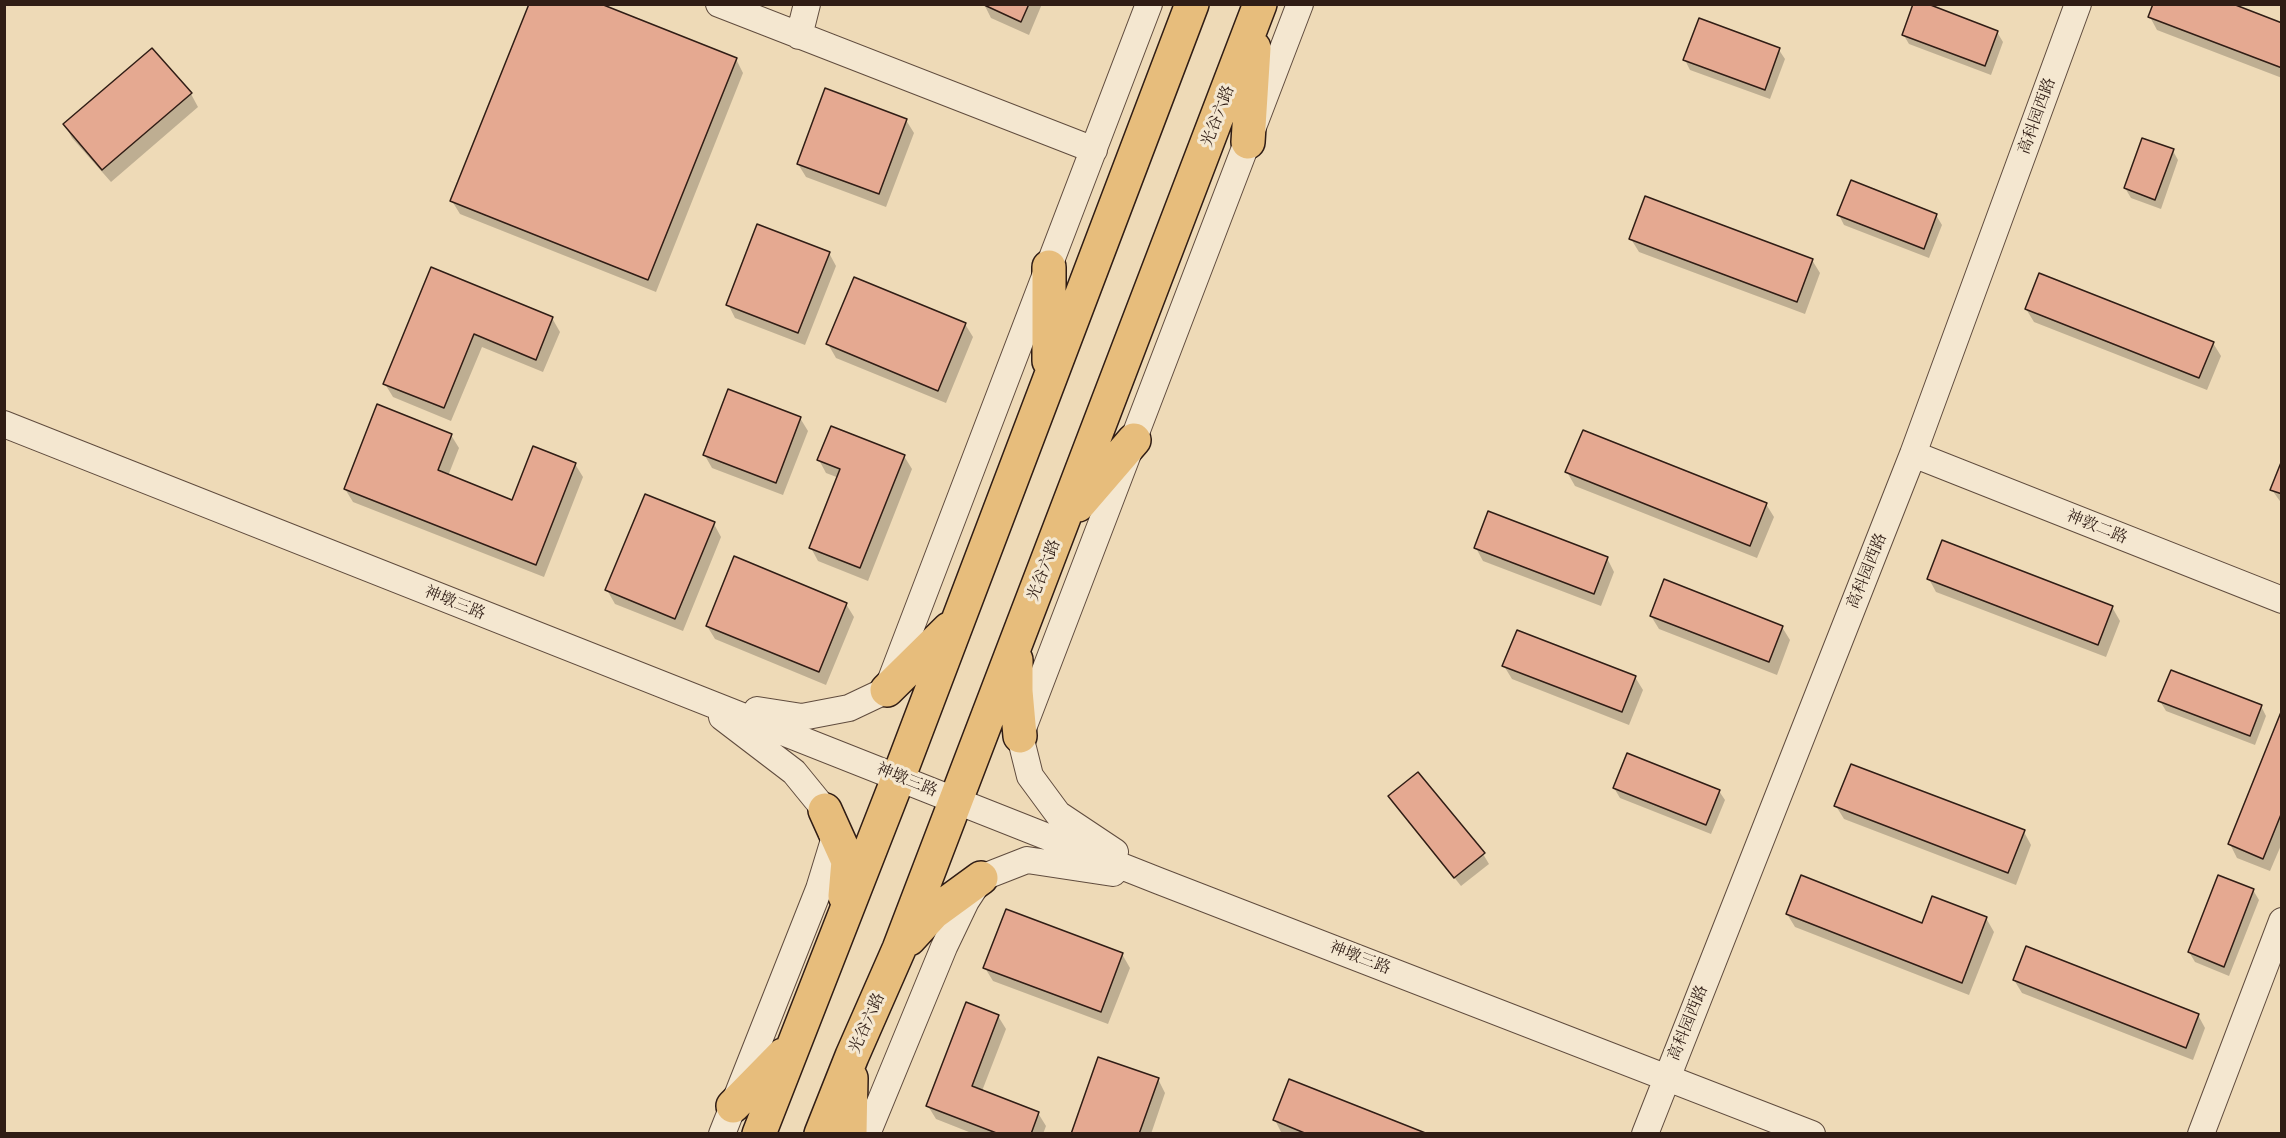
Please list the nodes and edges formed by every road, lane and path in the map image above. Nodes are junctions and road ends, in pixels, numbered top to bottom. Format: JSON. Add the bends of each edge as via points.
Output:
{"nodes":[{"id":1,"x":719,"y":4,"type":"edge"},
{"id":2,"x":807,"y":4,"type":"edge"},
{"id":3,"x":1149,"y":4,"type":"edge"},
{"id":4,"x":1192,"y":4,"type":"edge"},
{"id":5,"x":1300,"y":4,"type":"edge"},
{"id":6,"x":2078,"y":4,"type":"edge"},
{"id":7,"x":1258,"y":9,"type":"edge"},
{"id":8,"x":799,"y":36,"type":"junction"},
{"id":9,"x":1248,"y":142,"type":"junction"},
{"id":10,"x":1094,"y":150,"type":"junction"},
{"id":11,"x":1049,"y":267,"type":"junction"},
{"id":12,"x":1049,"y":382,"type":"junction"},
{"id":13,"x":4,"y":424,"type":"edge"},
{"id":14,"x":1134,"y":440,"type":"junction"},
{"id":15,"x":1912,"y":454,"type":"junction"},
{"id":16,"x":1062,"y":525,"type":"junction"},
{"id":17,"x":2282,"y":600,"type":"edge"},
{"id":18,"x":958,"y":619,"type":"junction"},
{"id":19,"x":1017,"y":643,"type":"junction"},
{"id":20,"x":887,"y":690,"type":"junction"},
{"id":21,"x":698,"y":699,"type":"junction"},
{"id":22,"x":1020,"y":736,"type":"junction"},
{"id":23,"x":899,"y":776,"type":"junction"},
{"id":24,"x":956,"y":800,"type":"junction"},
{"id":25,"x":825,"y":810,"type":"junction"},
{"id":26,"x":981,"y":878,"type":"junction"},
{"id":27,"x":1159,"y":881,"type":"junction"},
{"id":28,"x":2282,"y":921,"type":"edge"},
{"id":29,"x":842,"y":922,"type":"junction"},
{"id":30,"x":899,"y":949,"type":"junction"},
{"id":31,"x":795,"y":1043,"type":"junction"},
{"id":32,"x":852,"y":1056,"type":"junction"},
{"id":33,"x":1667,"y":1076,"type":"junction"},
{"id":34,"x":728,"y":1120,"type":"edge"},
{"id":35,"x":759,"y":1134,"type":"edge"},
{"id":36,"x":822,"y":1134,"type":"edge"},
{"id":37,"x":850,"y":1134,"type":"edge"},
{"id":38,"x":867,"y":1134,"type":"edge"},
{"id":39,"x":1645,"y":1134,"type":"edge"},
{"id":40,"x":1812,"y":1134,"type":"edge"},
{"id":41,"x":2201,"y":1134,"type":"edge"}],
"edges":[{"from":1,"to":8,"type":"street"},
{"from":2,"to":8,"type":"street"},
{"from":3,"to":10,"type":"street"},
{"from":4,"to":12,"type":"main road"},
{"from":5,"to":9,"type":"street"},
{"from":6,"to":15,"type":"street","name":"高科园西路"},
{"from":7,"to":9,"type":"main road"},
{"from":7,"to":16,"type":"main road","name":"光谷六路"},
{"from":8,"to":10,"type":"street"},
{"from":9,"to":14,"type":"street"},
{"from":10,"to":11,"type":"street"},
{"from":11,"to":12,"type":"main road"},
{"from":11,"to":20,"type":"street"},
{"from":12,"to":18,"type":"main road"},
{"from":13,"to":21,"type":"street","name":"神墩三路"},
{"from":14,"to":16,"type":"main road"},
{"from":14,"to":22,"type":"street"},
{"from":15,"to":17,"type":"street","name":"神敦二路"},
{"from":15,"to":33,"type":"street","name":"高科园西路"},
{"from":16,"to":19,"type":"main road","name":"光谷六路"},
{"from":18,"to":20,"type":"main road"},
{"from":18,"to":23,"type":"main road"},
{"from":19,"to":22,"type":"main road"},
{"from":19,"to":24,"type":"main road","name":"光谷六路"},
{"from":20,"to":21,"type":"street","via":[[849,708],[802,717]]},
{"from":21,"to":23,"type":"street","name":"神墩三路"},
{"from":21,"to":25,"type":"street","via":[[794,772]]},
{"from":22,"to":27,"type":"street","via":[[1030,776],[1058,814]]},
{"from":23,"to":24,"type":"street","name":"神墩三路"},
{"from":23,"to":29,"type":"main road"},
{"from":24,"to":27,"type":"street","name":"神墩三路"},
{"from":24,"to":30,"type":"main road","name":"光谷六路"},
{"from":25,"to":29,"type":"main road","via":[[848,861]]},
{"from":25,"to":34,"type":"street","via":[[834,840],[819,889]]},
{"from":26,"to":27,"type":"street","via":[[1027,860]]},
{"from":26,"to":30,"type":"main road","via":[[933,913]]},
{"from":26,"to":38,"type":"street","via":[[944,947]]},
{"from":27,"to":33,"type":"street","name":"神墩三路"},
{"from":28,"to":41,"type":"street"},
{"from":29,"to":31,"type":"main road"},
{"from":30,"to":32,"type":"main road","name":"光谷六路"},
{"from":31,"to":34,"type":"main road"},
{"from":31,"to":35,"type":"main road"},
{"from":32,"to":36,"type":"main road","name":"光谷六路"},
{"from":32,"to":37,"type":"main road"},
{"from":33,"to":39,"type":"street","name":"高科园西路"},
{"from":33,"to":40,"type":"street","name":"神墩三路"}]}
